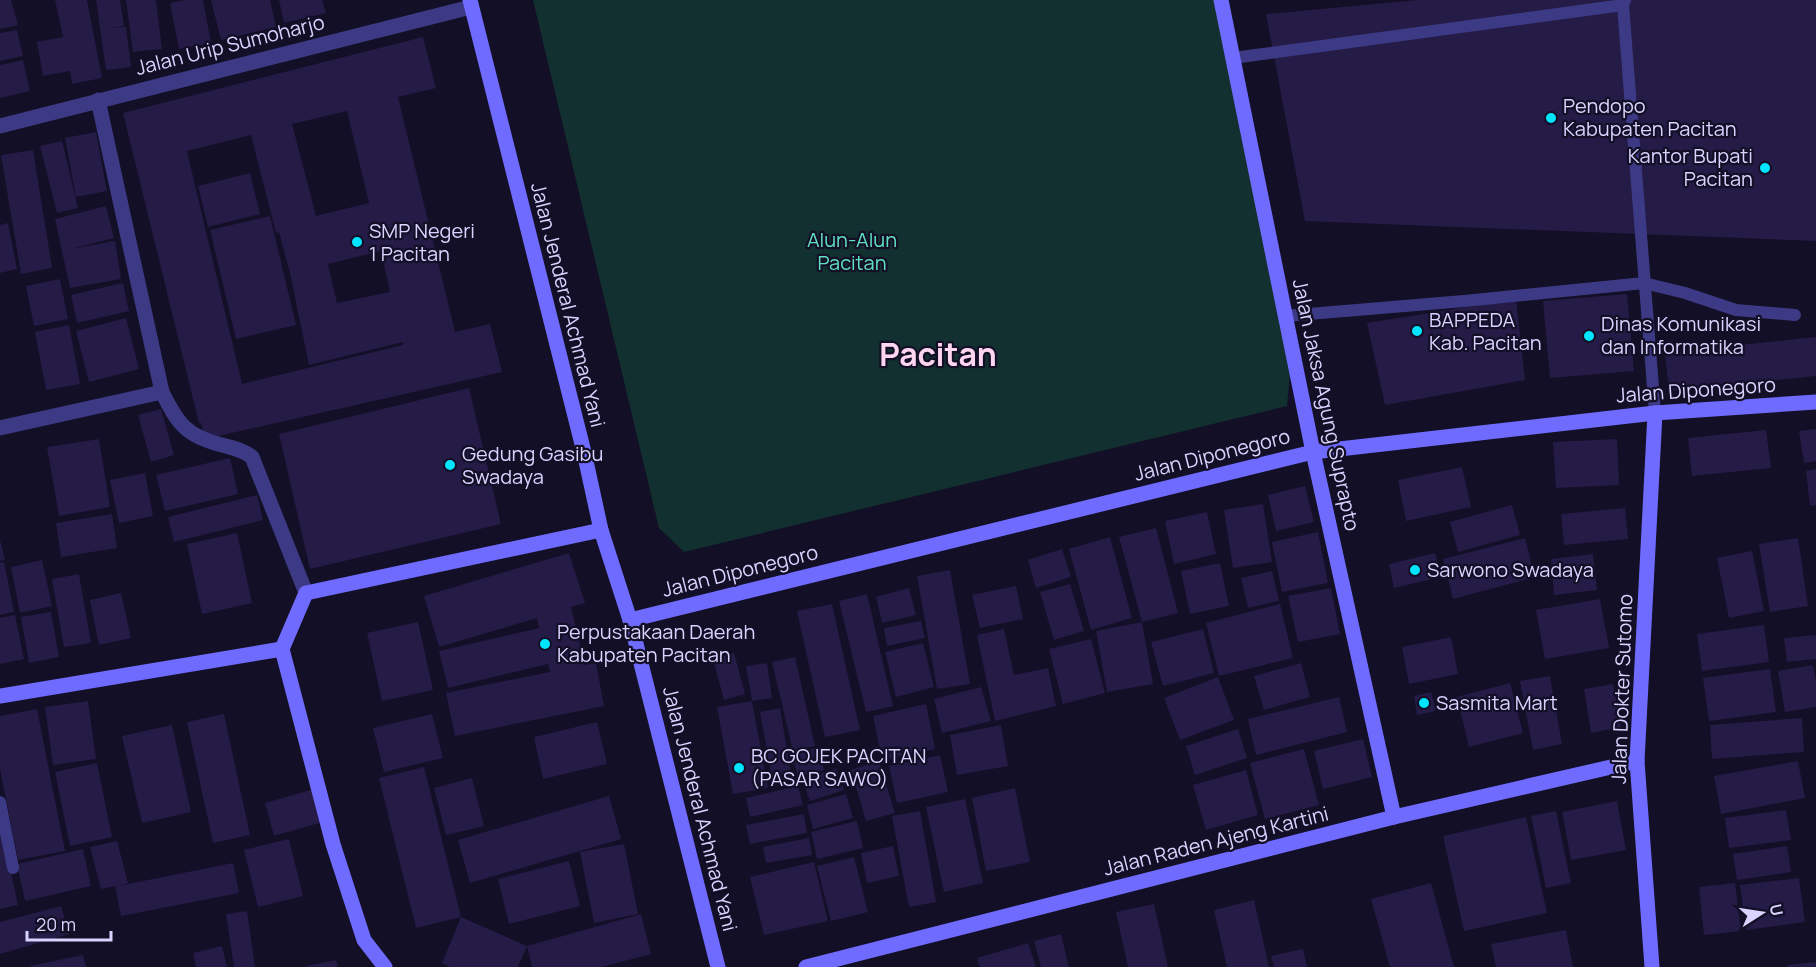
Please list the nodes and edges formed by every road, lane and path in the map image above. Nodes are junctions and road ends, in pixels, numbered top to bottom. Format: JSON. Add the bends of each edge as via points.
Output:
{"nodes":[{"id":1,"x":1221,"y":0,"type":"edge"},
{"id":2,"x":1624,"y":2,"type":"edge"},
{"id":3,"x":471,"y":3,"type":"edge"},
{"id":4,"x":1233,"y":58,"type":"junction"},
{"id":5,"x":98,"y":100,"type":"junction"},
{"id":6,"x":0,"y":126,"type":"edge"},
{"id":7,"x":1644,"y":283,"type":"junction"},
{"id":8,"x":1795,"y":315,"type":"dead end"},
{"id":9,"x":1285,"y":316,"type":"junction"},
{"id":10,"x":162,"y":392,"type":"junction"},
{"id":11,"x":1816,"y":402,"type":"edge"},
{"id":12,"x":1655,"y":413,"type":"junction"},
{"id":13,"x":0,"y":428,"type":"edge"},
{"id":14,"x":1313,"y":452,"type":"junction"},
{"id":15,"x":601,"y":530,"type":"junction"},
{"id":16,"x":306,"y":593,"type":"junction"},
{"id":17,"x":630,"y":620,"type":"junction"},
{"id":18,"x":282,"y":649,"type":"junction"},
{"id":19,"x":0,"y":696,"type":"edge"},
{"id":20,"x":1637,"y":761,"type":"junction"},
{"id":21,"x":0,"y":802,"type":"edge"},
{"id":22,"x":1394,"y":817,"type":"junction"},
{"id":23,"x":13,"y":868,"type":"dead end"},
{"id":24,"x":385,"y":967,"type":"edge"},
{"id":25,"x":718,"y":967,"type":"edge"},
{"id":26,"x":806,"y":967,"type":"edge"},
{"id":27,"x":1652,"y":967,"type":"edge"}],
"edges":[{"from":1,"to":4,"type":"street","name":"Jalan Jaksa Agung Suprapto"},
{"from":2,"to":4,"type":"lane"},
{"from":2,"to":7,"type":"lane"},
{"from":3,"to":5,"type":"street","name":"Jalan Urip Sumoharjo"},
{"from":3,"to":15,"type":"street","name":"Jalan Jenderal Achmad Yani"},
{"from":4,"to":9,"type":"street","name":"Jalan Jaksa Agung Suprapto"},
{"from":5,"to":6,"type":"street","name":"Jalan Urip Sumoharjo"},
{"from":5,"to":10,"type":"street"},
{"from":7,"to":8,"type":"lane","via":[[1736,310]]},
{"from":7,"to":9,"type":"lane"},
{"from":7,"to":12,"type":"lane"},
{"from":9,"to":14,"type":"street","name":"Jalan Jaksa Agung Suprapto"},
{"from":10,"to":13,"type":"street"},
{"from":10,"to":16,"type":"street","via":[[185,430],[252,457]]},
{"from":11,"to":12,"type":"street","name":"Jalan Diponegoro"},
{"from":12,"to":14,"type":"street","name":"Jalan Diponegoro"},
{"from":12,"to":20,"type":"street","name":"Jalan Dokter Sutomo"},
{"from":14,"to":17,"type":"street","name":"Jalan Diponegoro"},
{"from":14,"to":22,"type":"street","name":"Jalan Jaksa Agung Suprapto"},
{"from":15,"to":16,"type":"street"},
{"from":15,"to":17,"type":"street","name":"Jalan Jenderal Achmad Yani"},
{"from":16,"to":18,"type":"street"},
{"from":17,"to":25,"type":"street","name":"Jalan Jenderal Achmad Yani"},
{"from":18,"to":19,"type":"street"},
{"from":18,"to":24,"type":"street","via":[[333,844],[364,940]]},
{"from":20,"to":22,"type":"street","name":"Jalan Raden Ajeng Kartini"},
{"from":20,"to":27,"type":"street","name":"Jalan Dokter Sutomo"},
{"from":21,"to":23,"type":"lane"},
{"from":22,"to":26,"type":"street","name":"Jalan Raden Ajeng Kartini"}]}
